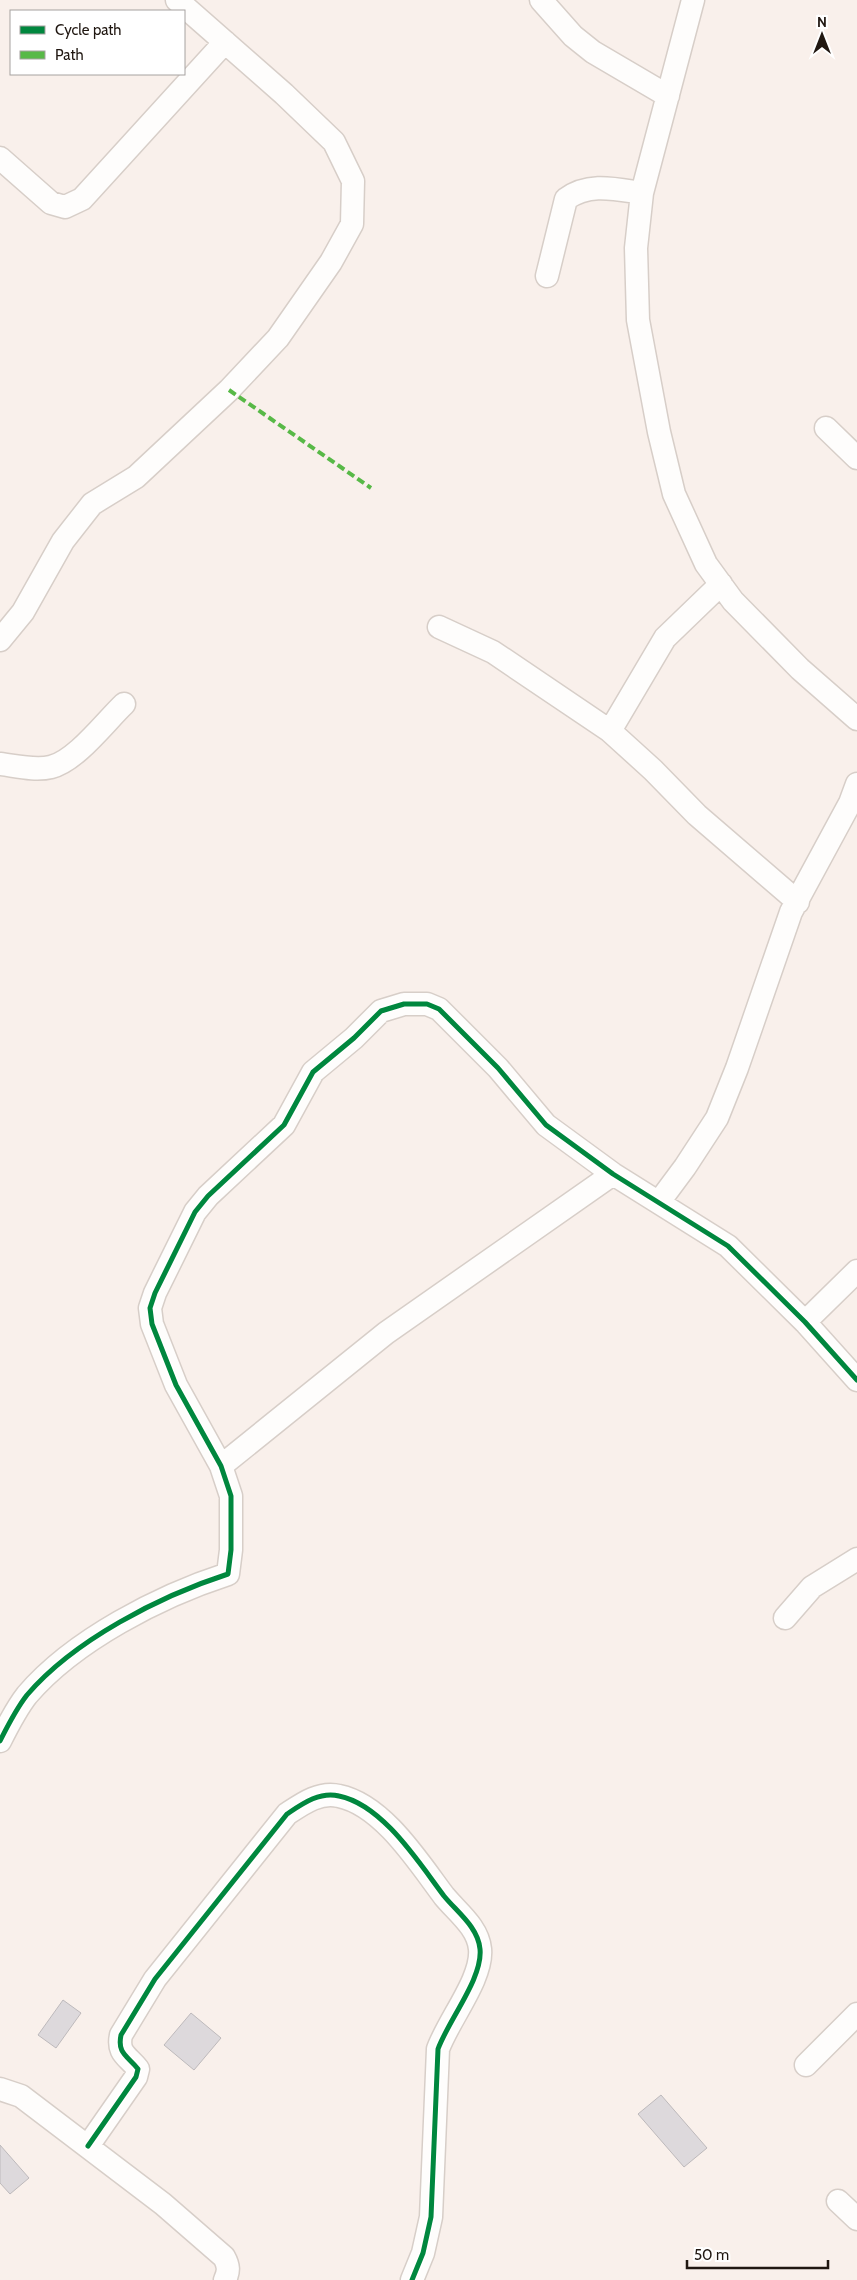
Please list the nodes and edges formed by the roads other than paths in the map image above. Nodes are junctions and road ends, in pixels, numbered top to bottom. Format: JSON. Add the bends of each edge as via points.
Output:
{"nodes":[{"id":1,"x":177,"y":0,"type":"edge"},
{"id":2,"x":541,"y":0,"type":"edge"},
{"id":3,"x":693,"y":0,"type":"edge"},
{"id":4,"x":225,"y":42,"type":"junction"},
{"id":5,"x":668,"y":96,"type":"junction"},
{"id":6,"x":0,"y":158,"type":"edge"},
{"id":7,"x":642,"y":193,"type":"junction"},
{"id":8,"x":547,"y":276,"type":"dead end"},
{"id":9,"x":826,"y":428,"type":"dead end"},
{"id":10,"x":857,"y":458,"type":"edge"},
{"id":11,"x":721,"y":584,"type":"junction"},
{"id":12,"x":438,"y":627,"type":"dead end"},
{"id":13,"x":0,"y":640,"type":"edge"},
{"id":14,"x":124,"y":704,"type":"dead end"},
{"id":15,"x":857,"y":719,"type":"edge"},
{"id":16,"x":610,"y":731,"type":"junction"},
{"id":17,"x":0,"y":764,"type":"edge"},
{"id":18,"x":857,"y":784,"type":"edge"},
{"id":19,"x":798,"y":902,"type":"junction"},
{"id":20,"x":613,"y":1174,"type":"junction"},
{"id":21,"x":659,"y":1202,"type":"junction"},
{"id":22,"x":857,"y":1271,"type":"edge"},
{"id":23,"x":805,"y":1322,"type":"junction"},
{"id":24,"x":857,"y":1380,"type":"edge"},
{"id":25,"x":221,"y":1466,"type":"junction"},
{"id":26,"x":857,"y":1559,"type":"edge"},
{"id":27,"x":785,"y":1618,"type":"dead end"},
{"id":28,"x":0,"y":1741,"type":"edge"},
{"id":29,"x":857,"y":2014,"type":"edge"},
{"id":30,"x":806,"y":2065,"type":"dead end"},
{"id":31,"x":0,"y":2088,"type":"edge"},
{"id":32,"x":88,"y":2146,"type":"junction"},
{"id":33,"x":838,"y":2202,"type":"dead end"},
{"id":34,"x":857,"y":2219,"type":"edge"},
{"id":35,"x":225,"y":2280,"type":"edge"},
{"id":36,"x":412,"y":2280,"type":"edge"}],
"edges":[{"from":1,"to":4,"type":"street"},
{"from":2,"to":5,"type":"street","via":[[573,36],[593,52]]},
{"from":3,"to":5,"type":"street"},
{"from":4,"to":6,"type":"street","via":[[82,199],[65,207],[51,203]]},
{"from":4,"to":13,"type":"street","via":[[334,142],[353,181],[352,224],[332,262],[278,338],[229,390],[136,477],[92,504],[63,540],[23,612]]},
{"from":5,"to":7,"type":"street"},
{"from":7,"to":8,"type":"street","via":[[594,188],[576,192],[566,199]]},
{"from":7,"to":11,"type":"street","via":[[636,248],[638,320],[659,432],[674,494],[706,564]]},
{"from":9,"to":10,"type":"street"},
{"from":11,"to":15,"type":"street","via":[[733,601],[800,670]]},
{"from":11,"to":16,"type":"street","via":[[665,638]]},
{"from":12,"to":16,"type":"street","via":[[494,652]]},
{"from":14,"to":17,"type":"street","via":[[70,758],[50,767]]},
{"from":16,"to":19,"type":"street","via":[[697,815]]},
{"from":18,"to":19,"type":"street"},
{"from":19,"to":21,"type":"street","via":[[788,920],[717,1118]]},
{"from":20,"to":21,"type":"street"},
{"from":20,"to":25,"type":"street","via":[[386,1333]]},
{"from":20,"to":25,"type":"street","via":[[546,1125],[498,1068],[438,1009],[427,1004],[404,1004],[381,1011],[313,1072],[284,1125],[195,1212],[150,1308],[152,1324],[176,1385]]},
{"from":21,"to":23,"type":"street","via":[[728,1246]]},
{"from":22,"to":23,"type":"street"},
{"from":23,"to":24,"type":"street"},
{"from":25,"to":28,"type":"street","via":[[231,1496],[228,1574],[118,1622],[86,1643],[28,1695]]},
{"from":26,"to":27,"type":"street","via":[[812,1587]]},
{"from":29,"to":30,"type":"street"},
{"from":31,"to":32,"type":"street","via":[[21,2096]]},
{"from":32,"to":35,"type":"street","via":[[224,2257],[228,2264]]},
{"from":32,"to":36,"type":"street","via":[[136,2077],[138,2069],[121,2051],[119,2044],[121,2035],[155,1979],[287,1814],[311,1799],[338,1795],[358,1802],[406,1844],[473,1930],[480,1946],[481,1959],[476,1975],[444,2031],[438,2049],[431,2216]]},
{"from":33,"to":34,"type":"street"}]}
